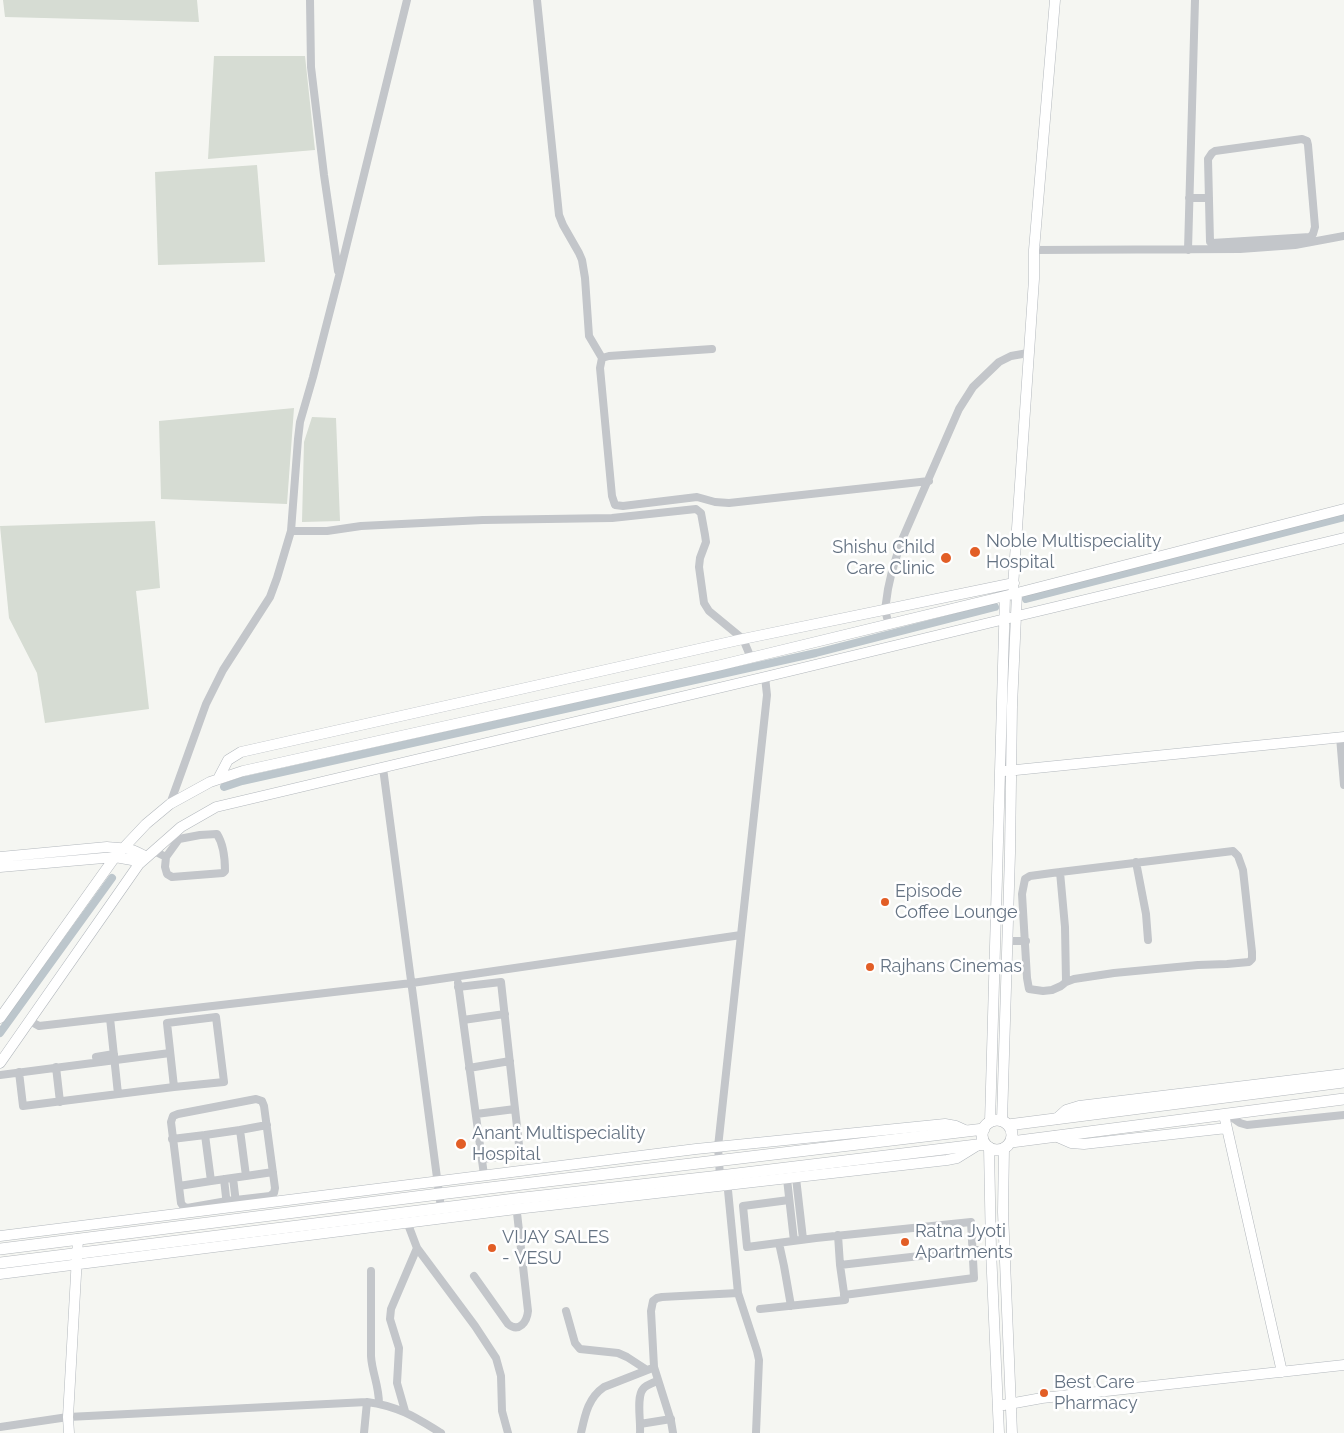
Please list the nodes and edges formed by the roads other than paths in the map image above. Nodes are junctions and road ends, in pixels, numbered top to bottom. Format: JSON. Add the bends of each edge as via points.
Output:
{"nodes":[{"id":1,"x":310,"y":0,"type":"edge"},
{"id":2,"x":407,"y":0,"type":"edge"},
{"id":3,"x":537,"y":0,"type":"edge"},
{"id":4,"x":1055,"y":0,"type":"edge"},
{"id":5,"x":1195,"y":0,"type":"edge"},
{"id":6,"x":1190,"y":198,"type":"junction"},
{"id":7,"x":1209,"y":198,"type":"junction"},
{"id":8,"x":1344,"y":236,"type":"edge"},
{"id":9,"x":1252,"y":244,"type":"junction"},
{"id":10,"x":1034,"y":250,"type":"junction"},
{"id":11,"x":1188,"y":250,"type":"junction"},
{"id":12,"x":339,"y":276,"type":"junction"},
{"id":13,"x":712,"y":349,"type":"dead end"},
{"id":14,"x":1028,"y":353,"type":"junction"},
{"id":15,"x":602,"y":358,"type":"junction"},
{"id":16,"x":929,"y":481,"type":"junction"},
{"id":17,"x":1344,"y":509,"type":"edge"},
{"id":18,"x":291,"y":532,"type":"junction"},
{"id":19,"x":1344,"y":538,"type":"edge"},
{"id":20,"x":1012,"y":591,"type":"junction"},
{"id":21,"x":885,"y":610,"type":"junction"},
{"id":22,"x":1016,"y":616,"type":"junction"},
{"id":23,"x":1005,"y":618,"type":"junction"},
{"id":24,"x":889,"y":624,"type":"junction"},
{"id":25,"x":743,"y":639,"type":"junction"},
{"id":26,"x":751,"y":658,"type":"junction"},
{"id":27,"x":765,"y":677,"type":"junction"},
{"id":28,"x":1342,"y":737,"type":"edge"},
{"id":29,"x":383,"y":768,"type":"junction"},
{"id":30,"x":1012,"y":770,"type":"junction"},
{"id":31,"x":1000,"y":771,"type":"junction"},
{"id":32,"x":218,"y":780,"type":"junction"},
{"id":33,"x":1344,"y":785,"type":"edge"},
{"id":34,"x":170,"y":804,"type":"junction"},
{"id":35,"x":124,"y":848,"type":"junction"},
{"id":36,"x":0,"y":857,"type":"edge"},
{"id":37,"x":115,"y":857,"type":"junction"},
{"id":38,"x":146,"y":857,"type":"junction"},
{"id":39,"x":166,"y":857,"type":"junction"},
{"id":40,"x":1136,"y":862,"type":"junction"},
{"id":41,"x":0,"y":867,"type":"edge"},
{"id":42,"x":1060,"y":872,"type":"junction"},
{"id":43,"x":1024,"y":925,"type":"junction"},
{"id":44,"x":1008,"y":926,"type":"junction"},
{"id":45,"x":741,"y":935,"type":"junction"},
{"id":46,"x":1008,"y":940,"type":"junction"},
{"id":47,"x":1148,"y":940,"type":"dead end"},
{"id":48,"x":1026,"y":941,"type":"junction"},
{"id":49,"x":457,"y":976,"type":"junction"},
{"id":50,"x":1066,"y":982,"type":"junction"},
{"id":51,"x":412,"y":983,"type":"junction"},
{"id":52,"x":458,"y":987,"type":"junction"},
{"id":53,"x":505,"y":1014,"type":"junction"},
{"id":54,"x":0,"y":1018,"type":"edge"},
{"id":55,"x":110,"y":1018,"type":"junction"},
{"id":56,"x":463,"y":1020,"type":"junction"},
{"id":57,"x":30,"y":1021,"type":"junction"},
{"id":58,"x":170,"y":1053,"type":"junction"},
{"id":59,"x":114,"y":1057,"type":"junction"},
{"id":60,"x":510,"y":1061,"type":"junction"},
{"id":61,"x":0,"y":1063,"type":"edge"},
{"id":62,"x":56,"y":1067,"type":"junction"},
{"id":63,"x":469,"y":1068,"type":"junction"},
{"id":64,"x":0,"y":1070,"type":"edge"},
{"id":65,"x":16,"y":1071,"type":"junction"},
{"id":66,"x":1344,"y":1074,"type":"edge"},
{"id":67,"x":0,"y":1075,"type":"edge"},
{"id":68,"x":1344,"y":1082,"type":"edge"},
{"id":69,"x":174,"y":1087,"type":"junction"},
{"id":70,"x":118,"y":1094,"type":"junction"},
{"id":71,"x":1344,"y":1099,"type":"edge"},
{"id":72,"x":60,"y":1102,"type":"junction"},
{"id":73,"x":515,"y":1109,"type":"junction"},
{"id":74,"x":476,"y":1114,"type":"junction"},
{"id":75,"x":1225,"y":1114,"type":"junction"},
{"id":76,"x":1344,"y":1115,"type":"edge"},
{"id":77,"x":1056,"y":1119,"type":"junction"},
{"id":78,"x":996,"y":1124,"type":"junction"},
{"id":79,"x":267,"y":1125,"type":"junction"},
{"id":80,"x":1227,"y":1128,"type":"junction"},
{"id":81,"x":240,"y":1130,"type":"junction"},
{"id":82,"x":967,"y":1131,"type":"junction"},
{"id":83,"x":205,"y":1135,"type":"junction"},
{"id":84,"x":1055,"y":1136,"type":"junction"},
{"id":85,"x":172,"y":1140,"type":"junction"},
{"id":86,"x":984,"y":1145,"type":"junction"},
{"id":87,"x":1007,"y":1145,"type":"junction"},
{"id":88,"x":718,"y":1147,"type":"junction"},
{"id":89,"x":482,"y":1158,"type":"junction"},
{"id":90,"x":718,"y":1161,"type":"junction"},
{"id":91,"x":273,"y":1172,"type":"junction"},
{"id":92,"x":484,"y":1175,"type":"junction"},
{"id":93,"x":246,"y":1176,"type":"junction"},
{"id":94,"x":234,"y":1178,"type":"junction"},
{"id":95,"x":791,"y":1178,"type":"junction"},
{"id":96,"x":224,"y":1179,"type":"junction"},
{"id":97,"x":725,"y":1179,"type":"junction"},
{"id":98,"x":211,"y":1181,"type":"junction"},
{"id":99,"x":437,"y":1181,"type":"junction"},
{"id":100,"x":179,"y":1186,"type":"junction"},
{"id":101,"x":439,"y":1194,"type":"junction"},
{"id":102,"x":789,"y":1200,"type":"junction"},
{"id":103,"x":232,"y":1204,"type":"junction"},
{"id":104,"x":516,"y":1204,"type":"junction"},
{"id":105,"x":441,"y":1208,"type":"junction"},
{"id":106,"x":405,"y":1218,"type":"junction"},
{"id":107,"x":0,"y":1236,"type":"edge"},
{"id":108,"x":838,"y":1236,"type":"junction"},
{"id":109,"x":78,"y":1239,"type":"junction"},
{"id":110,"x":803,"y":1240,"type":"junction"},
{"id":111,"x":794,"y":1241,"type":"junction"},
{"id":112,"x":779,"y":1243,"type":"junction"},
{"id":113,"x":417,"y":1248,"type":"junction"},
{"id":114,"x":0,"y":1249,"type":"edge"},
{"id":115,"x":973,"y":1250,"type":"junction"},
{"id":116,"x":991,"y":1250,"type":"junction"},
{"id":117,"x":78,"y":1252,"type":"junction"},
{"id":118,"x":0,"y":1263,"type":"edge"},
{"id":119,"x":77,"y":1265,"type":"junction"},
{"id":120,"x":840,"y":1265,"type":"junction"},
{"id":121,"x":371,"y":1270,"type":"dead end"},
{"id":122,"x":0,"y":1274,"type":"edge"},
{"id":123,"x":474,"y":1276,"type":"dead end"},
{"id":124,"x":738,"y":1293,"type":"junction"},
{"id":125,"x":844,"y":1295,"type":"junction"},
{"id":126,"x":791,"y":1306,"type":"junction"},
{"id":127,"x":760,"y":1309,"type":"dead end"},
{"id":128,"x":566,"y":1311,"type":"dead end"},
{"id":129,"x":1344,"y":1365,"type":"edge"},
{"id":130,"x":650,"y":1369,"type":"junction"},
{"id":131,"x":1282,"y":1372,"type":"junction"},
{"id":132,"x":657,"y":1381,"type":"junction"},
{"id":133,"x":367,"y":1402,"type":"junction"},
{"id":134,"x":379,"y":1404,"type":"junction"},
{"id":135,"x":1011,"y":1404,"type":"junction"},
{"id":136,"x":998,"y":1406,"type":"junction"},
{"id":137,"x":405,"y":1411,"type":"junction"},
{"id":138,"x":68,"y":1417,"type":"junction"},
{"id":139,"x":671,"y":1419,"type":"junction"},
{"id":140,"x":0,"y":1427,"type":"edge"},
{"id":141,"x":640,"y":1429,"type":"edge"},
{"id":142,"x":69,"y":1433,"type":"edge"},
{"id":143,"x":364,"y":1433,"type":"edge"},
{"id":144,"x":441,"y":1433,"type":"edge"},
{"id":145,"x":508,"y":1433,"type":"edge"},
{"id":146,"x":581,"y":1433,"type":"edge"},
{"id":147,"x":673,"y":1433,"type":"edge"},
{"id":148,"x":756,"y":1433,"type":"edge"},
{"id":149,"x":999,"y":1433,"type":"edge"},
{"id":150,"x":1012,"y":1433,"type":"edge"}],
"edges":[{"from":1,"to":12,"type":"street","via":[[311,67]]},
{"from":2,"to":12,"type":"street"},
{"from":3,"to":15,"type":"street","via":[[559,215],[582,260],[590,336]]},
{"from":4,"to":10,"type":"street"},
{"from":5,"to":6,"type":"street"},
{"from":6,"to":7,"type":"street"},
{"from":6,"to":11,"type":"street"},
{"from":7,"to":9,"type":"street","via":[[1210,242]]},
{"from":7,"to":9,"type":"street","via":[[1208,159],[1215,151],[1302,139],[1307,141],[1313,234]]},
{"from":8,"to":9,"type":"street","via":[[1295,245]]},
{"from":9,"to":11,"type":"street"},
{"from":10,"to":11,"type":"street"},
{"from":10,"to":14,"type":"street"},
{"from":12,"to":18,"type":"street","via":[[298,430]]},
{"from":13,"to":15,"type":"street"},
{"from":14,"to":16,"type":"street","via":[[998,362],[968,393]]},
{"from":14,"to":20,"type":"street"},
{"from":15,"to":16,"type":"street","via":[[600,368],[615,505],[697,497],[729,503]]},
{"from":16,"to":21,"type":"street","via":[[901,542],[889,579]]},
{"from":17,"to":20,"type":"street"},
{"from":18,"to":25,"type":"street","via":[[483,520],[606,518],[696,509],[702,516],[706,542],[699,567],[704,603]]},
{"from":18,"to":34,"type":"street","via":[[270,597],[223,670],[206,704]]},
{"from":19,"to":22,"type":"street"},
{"from":20,"to":21,"type":"street"},
{"from":20,"to":22,"type":"street"},
{"from":20,"to":23,"type":"street"},
{"from":20,"to":24,"type":"street"},
{"from":21,"to":24,"type":"street"},
{"from":21,"to":25,"type":"street"},
{"from":22,"to":23,"type":"street"},
{"from":22,"to":30,"type":"street"},
{"from":23,"to":27,"type":"street"},
{"from":23,"to":31,"type":"street"},
{"from":24,"to":26,"type":"street"},
{"from":25,"to":26,"type":"street"},
{"from":25,"to":32,"type":"street","via":[[241,752],[228,760]]},
{"from":26,"to":32,"type":"street","via":[[243,771]]},
{"from":27,"to":29,"type":"street"},
{"from":27,"to":45,"type":"street","via":[[767,695]]},
{"from":28,"to":30,"type":"street"},
{"from":28,"to":33,"type":"street"},
{"from":29,"to":38,"type":"street","via":[[216,807],[181,826]]},
{"from":29,"to":51,"type":"street"},
{"from":30,"to":31,"type":"street"},
{"from":30,"to":44,"type":"street"},
{"from":31,"to":78,"type":"street"},
{"from":32,"to":34,"type":"street"},
{"from":34,"to":35,"type":"street"},
{"from":35,"to":36,"type":"street"},
{"from":35,"to":37,"type":"street"},
{"from":35,"to":38,"type":"street","via":[[136,850]]},
{"from":37,"to":38,"type":"street","via":[[132,860]]},
{"from":37,"to":41,"type":"street"},
{"from":37,"to":54,"type":"street"},
{"from":38,"to":39,"type":"street"},
{"from":38,"to":57,"type":"street"},
{"from":39,"to":39,"type":"street","via":[[167,874],[172,877],[226,871],[217,834],[179,839]]},
{"from":40,"to":42,"type":"street"},
{"from":40,"to":47,"type":"street"},
{"from":40,"to":50,"type":"street","via":[[1233,851],[1243,870],[1252,959],[1244,963],[1114,973]]},
{"from":42,"to":43,"type":"street","via":[[1025,879],[1022,894]]},
{"from":42,"to":50,"type":"street"},
{"from":43,"to":44,"type":"street"},
{"from":43,"to":48,"type":"street"},
{"from":44,"to":46,"type":"street"},
{"from":45,"to":49,"type":"street"},
{"from":45,"to":88,"type":"street"},
{"from":46,"to":48,"type":"street"},
{"from":46,"to":78,"type":"street"},
{"from":48,"to":50,"type":"street","via":[[1029,989],[1052,990]]},
{"from":49,"to":51,"type":"street"},
{"from":49,"to":52,"type":"street"},
{"from":51,"to":55,"type":"street"},
{"from":51,"to":99,"type":"street"},
{"from":52,"to":53,"type":"street","via":[[501,982]]},
{"from":52,"to":56,"type":"street"},
{"from":53,"to":56,"type":"street"},
{"from":53,"to":60,"type":"street"},
{"from":55,"to":57,"type":"street","via":[[39,1026]]},
{"from":55,"to":59,"type":"street"},
{"from":56,"to":63,"type":"street"},
{"from":57,"to":61,"type":"street"},
{"from":58,"to":59,"type":"street"},
{"from":58,"to":69,"type":"street"},
{"from":58,"to":69,"type":"street","via":[[167,1023],[216,1017],[224,1082]]},
{"from":59,"to":62,"type":"street"},
{"from":59,"to":65,"type":"street"},
{"from":59,"to":70,"type":"street"},
{"from":60,"to":63,"type":"street"},
{"from":60,"to":73,"type":"street"},
{"from":62,"to":65,"type":"street"},
{"from":62,"to":72,"type":"street"},
{"from":63,"to":74,"type":"street"},
{"from":64,"to":65,"type":"street"},
{"from":65,"to":67,"type":"street"},
{"from":65,"to":72,"type":"street","via":[[23,1106]]},
{"from":66,"to":77,"type":"street","via":[[1072,1108]]},
{"from":68,"to":77,"type":"main road"},
{"from":69,"to":70,"type":"street"},
{"from":70,"to":72,"type":"street"},
{"from":71,"to":75,"type":"main road"},
{"from":73,"to":74,"type":"street"},
{"from":73,"to":89,"type":"street","via":[[520,1154]]},
{"from":74,"to":89,"type":"street"},
{"from":75,"to":76,"type":"street","via":[[1247,1125]]},
{"from":75,"to":80,"type":"street"},
{"from":75,"to":84,"type":"main road"},
{"from":77,"to":78,"type":"main road"},
{"from":78,"to":82,"type":"main road"},
{"from":78,"to":86,"type":"main road","via":[[983,1139]]},
{"from":78,"to":87,"type":"main road","via":[[1012,1133]]},
{"from":79,"to":81,"type":"street"},
{"from":79,"to":85,"type":"street","via":[[262,1101],[256,1099],[172,1116]]},
{"from":79,"to":91,"type":"street"},
{"from":80,"to":84,"type":"street","via":[[1084,1144]]},
{"from":80,"to":131,"type":"street"},
{"from":81,"to":83,"type":"street"},
{"from":81,"to":93,"type":"street"},
{"from":82,"to":88,"type":"street","via":[[945,1124]]},
{"from":82,"to":90,"type":"main road"},
{"from":83,"to":85,"type":"street"},
{"from":83,"to":98,"type":"street"},
{"from":84,"to":87,"type":"main road"},
{"from":85,"to":100,"type":"street"},
{"from":86,"to":87,"type":"main road","via":[[999,1150]]},
{"from":86,"to":95,"type":"street","via":[[952,1159]]},
{"from":86,"to":97,"type":"main road"},
{"from":86,"to":116,"type":"street"},
{"from":87,"to":135,"type":"street","via":[[1003,1212]]},
{"from":88,"to":90,"type":"street"},
{"from":88,"to":92,"type":"street"},
{"from":89,"to":92,"type":"street"},
{"from":90,"to":97,"type":"street"},
{"from":90,"to":101,"type":"main road"},
{"from":91,"to":93,"type":"street"},
{"from":91,"to":103,"type":"street","via":[[274,1193]]},
{"from":92,"to":99,"type":"street"},
{"from":93,"to":94,"type":"street"},
{"from":94,"to":96,"type":"street"},
{"from":94,"to":103,"type":"street"},
{"from":95,"to":97,"type":"street"},
{"from":95,"to":102,"type":"street"},
{"from":95,"to":110,"type":"street"},
{"from":96,"to":98,"type":"street"},
{"from":96,"to":103,"type":"street"},
{"from":97,"to":104,"type":"main road"},
{"from":97,"to":124,"type":"street"},
{"from":98,"to":100,"type":"street"},
{"from":99,"to":101,"type":"street"},
{"from":99,"to":103,"type":"street"},
{"from":100,"to":103,"type":"street","via":[[180,1203],[187,1208]]},
{"from":101,"to":105,"type":"street"},
{"from":101,"to":109,"type":"main road"},
{"from":102,"to":111,"type":"street"},
{"from":102,"to":112,"type":"street","via":[[742,1206],[747,1247]]},
{"from":103,"to":107,"type":"street"},
{"from":104,"to":105,"type":"main road"},
{"from":104,"to":106,"type":"street"},
{"from":104,"to":123,"type":"street","via":[[528,1311],[526,1320],[515,1328],[511,1327]]},
{"from":105,"to":106,"type":"main road"},
{"from":106,"to":113,"type":"street"},
{"from":106,"to":117,"type":"main road"},
{"from":106,"to":119,"type":"street"},
{"from":108,"to":110,"type":"street"},
{"from":108,"to":115,"type":"street","via":[[971,1222]]},
{"from":108,"to":120,"type":"street"},
{"from":109,"to":114,"type":"main road"},
{"from":109,"to":117,"type":"street"},
{"from":110,"to":111,"type":"street"},
{"from":111,"to":112,"type":"street"},
{"from":112,"to":126,"type":"street"},
{"from":113,"to":137,"type":"street","via":[[390,1314],[399,1348],[397,1383]]},
{"from":113,"to":145,"type":"street","via":[[496,1358],[502,1376],[502,1411]]},
{"from":115,"to":116,"type":"street"},
{"from":115,"to":120,"type":"street"},
{"from":115,"to":125,"type":"street","via":[[974,1278]]},
{"from":116,"to":136,"type":"street"},
{"from":117,"to":118,"type":"main road"},
{"from":117,"to":119,"type":"street"},
{"from":119,"to":122,"type":"street"},
{"from":119,"to":138,"type":"street"},
{"from":120,"to":125,"type":"street"},
{"from":121,"to":134,"type":"street","via":[[371,1356]]},
{"from":124,"to":130,"type":"street","via":[[662,1297],[653,1301]]},
{"from":124,"to":148,"type":"street","via":[[758,1351]]},
{"from":125,"to":126,"type":"street","via":[[845,1300]]},
{"from":126,"to":127,"type":"street"},
{"from":128,"to":130,"type":"street","via":[[575,1343],[580,1349],[622,1354]]},
{"from":129,"to":131,"type":"street"},
{"from":130,"to":132,"type":"street"},
{"from":130,"to":146,"type":"street","via":[[598,1392],[589,1404]]},
{"from":131,"to":135,"type":"street"},
{"from":132,"to":139,"type":"street"},
{"from":132,"to":141,"type":"street","via":[[642,1391]]},
{"from":133,"to":134,"type":"street"},
{"from":133,"to":138,"type":"street"},
{"from":133,"to":143,"type":"street"},
{"from":134,"to":137,"type":"street"},
{"from":135,"to":136,"type":"street"},
{"from":135,"to":150,"type":"street"},
{"from":136,"to":149,"type":"street"},
{"from":137,"to":144,"type":"street"},
{"from":138,"to":140,"type":"street"},
{"from":138,"to":142,"type":"street"},
{"from":139,"to":141,"type":"street"},
{"from":139,"to":147,"type":"street"}]}
